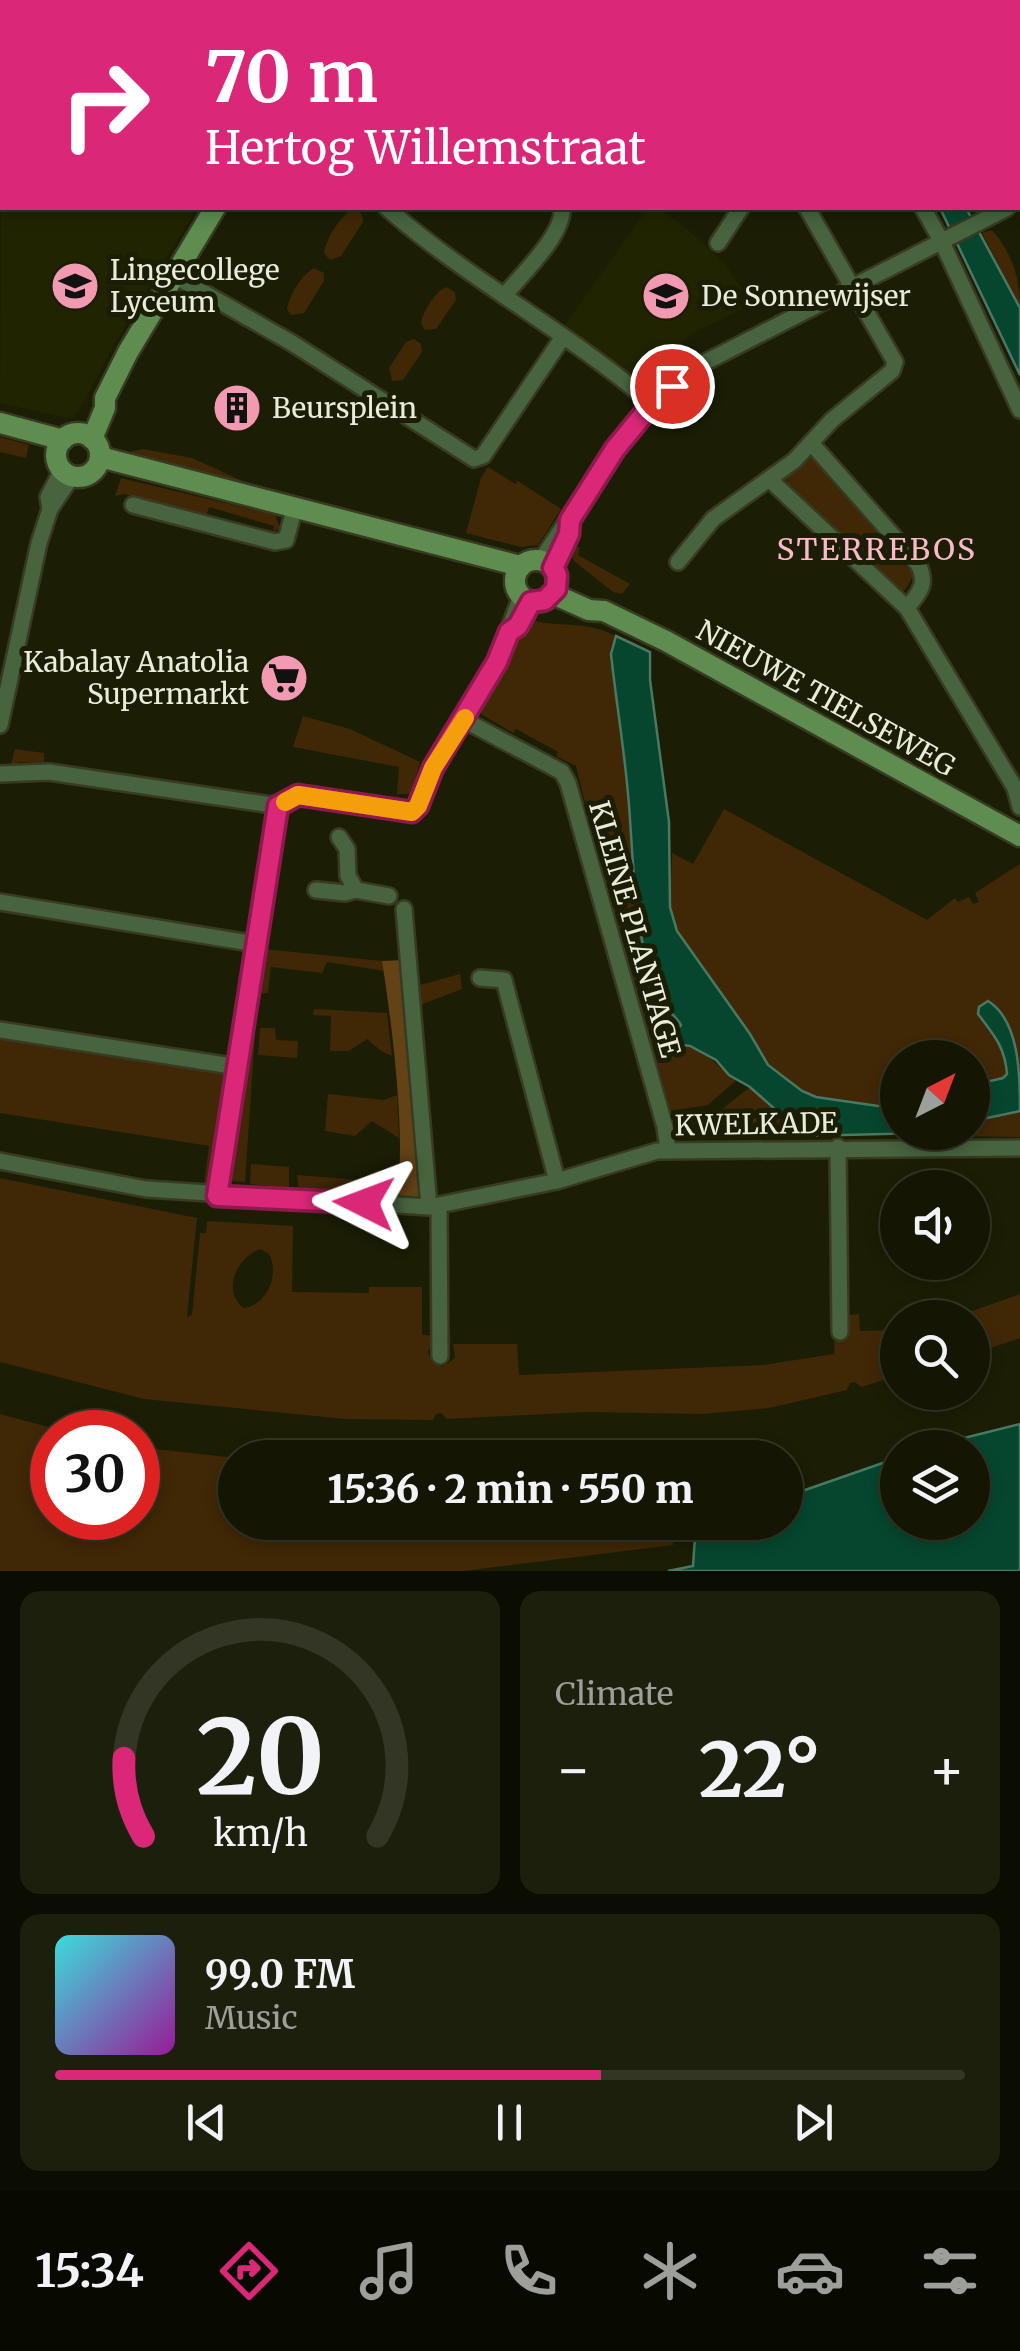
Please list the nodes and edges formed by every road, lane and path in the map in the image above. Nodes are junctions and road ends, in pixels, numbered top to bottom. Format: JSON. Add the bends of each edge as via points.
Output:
{"nodes":[{"id":1,"x":214,"y":210,"type":"edge"},
{"id":2,"x":390,"y":210,"type":"edge"},
{"id":3,"x":562,"y":210,"type":"edge"},
{"id":4,"x":740,"y":210,"type":"edge"},
{"id":5,"x":808,"y":210,"type":"edge"},
{"id":6,"x":924,"y":210,"type":"edge"},
{"id":7,"x":984,"y":216,"type":"edge"},
{"id":8,"x":946,"y":240,"type":"junction"},
{"id":9,"x":718,"y":243,"type":"dead end"},
{"id":10,"x":173,"y":275,"type":"junction"},
{"id":11,"x":853,"y":287,"type":"junction"},
{"id":12,"x":504,"y":296,"type":"junction"},
{"id":13,"x":563,"y":337,"type":"junction"},
{"id":14,"x":652,"y":404,"type":"junction"},
{"id":15,"x":1020,"y":410,"type":"edge"},
{"id":16,"x":0,"y":423,"type":"edge"},
{"id":17,"x":0,"y":434,"type":"edge"},
{"id":18,"x":811,"y":442,"type":"junction"},
{"id":19,"x":78,"y":454,"type":"junction"},
{"id":20,"x":769,"y":478,"type":"junction"},
{"id":21,"x":133,"y":505,"type":"dead end"},
{"id":22,"x":293,"y":514,"type":"junction"},
{"id":23,"x":678,"y":562,"type":"dead end"},
{"id":24,"x":518,"y":571,"type":"junction"},
{"id":25,"x":551,"y":576,"type":"junction"},
{"id":26,"x":526,"y":599,"type":"junction"},
{"id":27,"x":907,"y":608,"type":"junction"},
{"id":28,"x":464,"y":720,"type":"junction"},
{"id":29,"x":0,"y":725,"type":"edge"},
{"id":30,"x":0,"y":774,"type":"edge"},
{"id":31,"x":278,"y":806,"type":"junction"},
{"id":32,"x":1020,"y":809,"type":"edge"},
{"id":33,"x":1016,"y":834,"type":"edge"},
{"id":34,"x":339,"y":838,"type":"dead end"},
{"id":35,"x":316,"y":890,"type":"dead end"},
{"id":36,"x":356,"y":890,"type":"junction"},
{"id":37,"x":389,"y":896,"type":"dead end"},
{"id":38,"x":0,"y":902,"type":"edge"},
{"id":39,"x":404,"y":910,"type":"dead end"},
{"id":40,"x":256,"y":944,"type":"junction"},
{"id":41,"x":480,"y":978,"type":"dead end"},
{"id":42,"x":0,"y":1030,"type":"edge"},
{"id":43,"x":238,"y":1067,"type":"junction"},
{"id":44,"x":838,"y":1147,"type":"junction"},
{"id":45,"x":1020,"y":1148,"type":"edge"},
{"id":46,"x":668,"y":1150,"type":"junction"},
{"id":47,"x":0,"y":1162,"type":"edge"},
{"id":48,"x":557,"y":1181,"type":"junction"},
{"id":49,"x":217,"y":1196,"type":"junction"},
{"id":50,"x":434,"y":1206,"type":"junction"},
{"id":51,"x":840,"y":1332,"type":"dead end"},
{"id":52,"x":440,"y":1356,"type":"dead end"}],
"edges":[{"from":1,"to":10,"type":"main road"},
{"from":2,"to":12,"type":"street"},
{"from":3,"to":12,"type":"street","via":[[553,236]]},
{"from":4,"to":9,"type":"street"},
{"from":5,"to":11,"type":"street"},
{"from":6,"to":8,"type":"street"},
{"from":7,"to":8,"type":"street"},
{"from":8,"to":11,"type":"street"},
{"from":8,"to":15,"type":"street"},
{"from":10,"to":13,"type":"street","via":[[474,459]]},
{"from":10,"to":19,"type":"main road"},
{"from":11,"to":14,"type":"street","via":[[692,369]]},
{"from":11,"to":18,"type":"street","via":[[895,362]]},
{"from":12,"to":13,"type":"street"},
{"from":13,"to":14,"type":"street"},
{"from":14,"to":25,"type":"street","via":[[570,520]]},
{"from":16,"to":19,"type":"main road"},
{"from":17,"to":19,"type":"main road"},
{"from":18,"to":20,"type":"street"},
{"from":18,"to":27,"type":"street","via":[[918,564],[922,589]]},
{"from":19,"to":22,"type":"main road"},
{"from":19,"to":24,"type":"main road"},
{"from":19,"to":29,"type":"street","via":[[48,497]]},
{"from":20,"to":23,"type":"street","via":[[713,519]]},
{"from":20,"to":27,"type":"street"},
{"from":21,"to":22,"type":"street","via":[[275,542],[286,540]]},
{"from":22,"to":24,"type":"main road"},
{"from":24,"to":25,"type":"main road","via":[[530,560]]},
{"from":24,"to":26,"type":"main road","via":[[515,588]]},
{"from":25,"to":26,"type":"main road","via":[[545,600]]},
{"from":25,"to":33,"type":"main road","name":"NIEUWE TIELSEWEG"},
{"from":26,"to":28,"type":"street"},
{"from":27,"to":32,"type":"street","via":[[1016,788]]},
{"from":28,"to":31,"type":"street","via":[[412,812],[298,795]]},
{"from":28,"to":46,"type":"street","name":"KLEINE PLANTAGE","via":[[562,772],[568,783]]},
{"from":30,"to":31,"type":"street","via":[[49,772]]},
{"from":31,"to":40,"type":"street"},
{"from":32,"to":33,"type":"street"},
{"from":34,"to":36,"type":"street"},
{"from":35,"to":36,"type":"street"},
{"from":36,"to":37,"type":"street"},
{"from":38,"to":40,"type":"street"},
{"from":39,"to":50,"type":"street"},
{"from":40,"to":43,"type":"street"},
{"from":41,"to":48,"type":"street","via":[[504,980]]},
{"from":42,"to":43,"type":"street"},
{"from":43,"to":49,"type":"street"},
{"from":44,"to":45,"type":"street","name":"KWELKADE"},
{"from":44,"to":46,"type":"street","name":"KWELKADE"},
{"from":44,"to":51,"type":"street"},
{"from":46,"to":48,"type":"street","name":"KWELKADE"},
{"from":47,"to":49,"type":"street","name":"KWELKADE"},
{"from":48,"to":50,"type":"street","name":"KWELKADE"},
{"from":49,"to":50,"type":"street","name":"KWELKADE"},
{"from":50,"to":52,"type":"street"}]}
